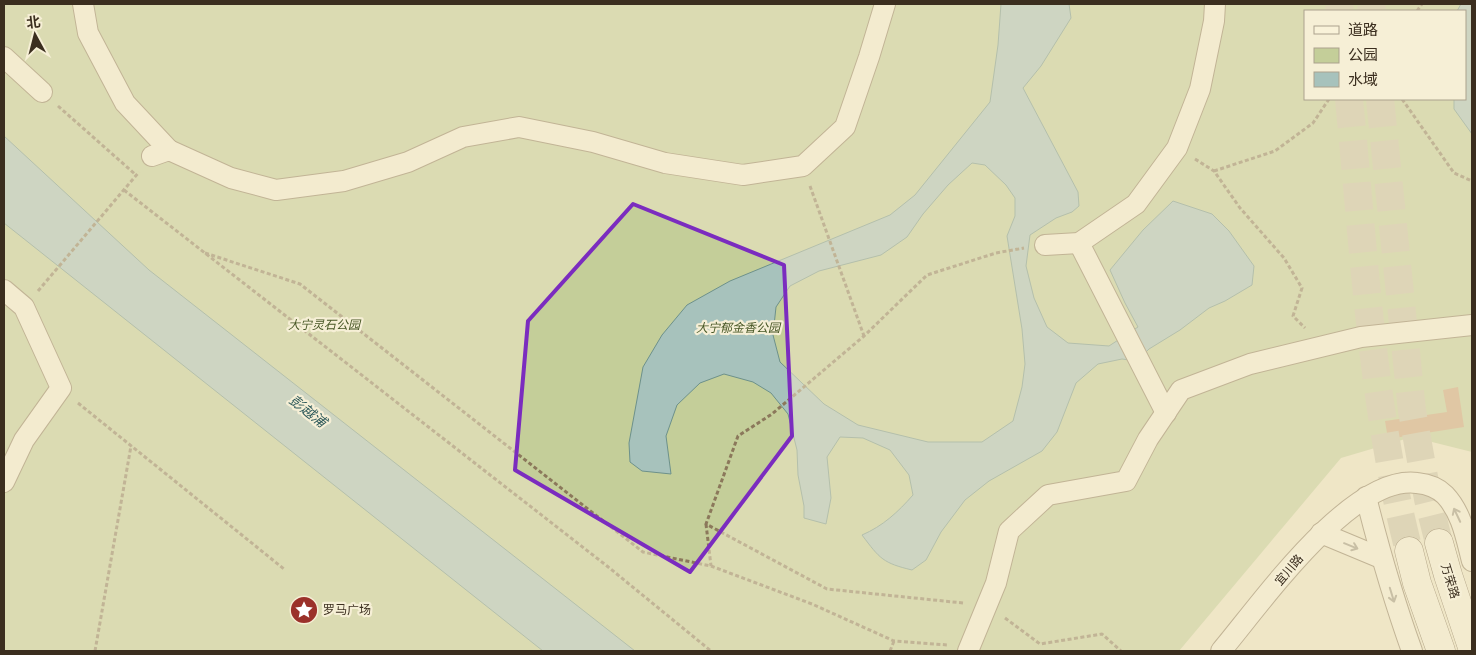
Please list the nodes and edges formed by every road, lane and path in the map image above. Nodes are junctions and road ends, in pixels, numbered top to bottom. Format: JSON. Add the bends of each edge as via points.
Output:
{"nodes":[{"id":1,"x":83,"y":4,"type":"edge"},
{"id":2,"x":1215,"y":4,"type":"edge"},
{"id":3,"x":879,"y":9,"type":"edge"},
{"id":4,"x":4,"y":57,"type":"edge"},
{"id":5,"x":42,"y":92,"type":"joint"},
{"id":6,"x":1328,"y":100,"type":"edge"},
{"id":7,"x":1403,"y":100,"type":"edge"},
{"id":8,"x":1177,"y":148,"type":"junction"},
{"id":9,"x":160,"y":153,"type":"junction"},
{"id":10,"x":803,"y":166,"type":"junction"},
{"id":11,"x":1214,"y":171,"type":"junction"},
{"id":12,"x":136,"y":175,"type":"junction"},
{"id":13,"x":1472,"y":182,"type":"edge"},
{"id":14,"x":124,"y":190,"type":"junction"},
{"id":15,"x":1079,"y":243,"type":"junction"},
{"id":16,"x":1045,"y":245,"type":"joint"},
{"id":17,"x":205,"y":253,"type":"junction"},
{"id":18,"x":4,"y":290,"type":"edge"},
{"id":19,"x":24,"y":307,"type":"junction"},
{"id":20,"x":1472,"y":325,"type":"edge"},
{"id":21,"x":864,"y":336,"type":"junction"},
{"id":22,"x":1325,"y":346,"type":"junction"},
{"id":23,"x":60,"y":388,"type":"junction"},
{"id":24,"x":1166,"y":413,"type":"junction"},
{"id":25,"x":131,"y":446,"type":"junction"},
{"id":26,"x":4,"y":482,"type":"edge"},
{"id":27,"x":1366,"y":497,"type":"junction"},
{"id":28,"x":706,"y":524,"type":"junction"},
{"id":29,"x":1321,"y":533,"type":"junction"},
{"id":30,"x":1439,"y":543,"type":"tunnel mouth"},
{"id":31,"x":1409,"y":551,"type":"tunnel mouth"},
{"id":32,"x":1381,"y":558,"type":"junction"},
{"id":33,"x":1472,"y":561,"type":"edge"},
{"id":34,"x":712,"y":566,"type":"junction"},
{"id":35,"x":284,"y":569,"type":"dead end"},
{"id":36,"x":987,"y":605,"type":"junction"},
{"id":37,"x":894,"y":641,"type":"junction"},
{"id":38,"x":1472,"y":647,"type":"edge"},
{"id":39,"x":969,"y":649,"type":"edge"},
{"id":40,"x":96,"y":651,"type":"edge"},
{"id":41,"x":712,"y":651,"type":"edge"},
{"id":42,"x":890,"y":651,"type":"edge"},
{"id":43,"x":1121,"y":651,"type":"edge"},
{"id":44,"x":1221,"y":651,"type":"edge"},
{"id":45,"x":1412,"y":651,"type":"edge"},
{"id":46,"x":1441,"y":651,"type":"edge"}],
"edges":[{"from":1,"to":9,"type":"street","via":[[88,33],[125,103]]},
{"from":2,"to":8,"type":"street","via":[[1200,89]]},
{"from":3,"to":10,"type":"street","via":[[869,58],[845,127]]},
{"from":4,"to":5,"type":"street"},
{"from":5,"to":12,"type":"path"},
{"from":6,"to":11,"type":"path","via":[[1313,123],[1275,151]]},
{"from":7,"to":13,"type":"path","via":[[1454,173]]},
{"from":8,"to":11,"type":"path"},
{"from":8,"to":15,"type":"street","via":[[1136,204]]},
{"from":9,"to":10,"type":"street","via":[[276,190],[344,181],[408,162],[463,138],[519,127],[593,142],[665,163],[743,175]]},
{"from":9,"to":12,"type":"path"},
{"from":10,"to":21,"type":"path"},
{"from":11,"to":22,"type":"path","via":[[1240,208],[1284,258],[1302,288],[1293,316]]},
{"from":12,"to":14,"type":"path"},
{"from":14,"to":17,"type":"path"},
{"from":14,"to":19,"type":"path"},
{"from":15,"to":16,"type":"street"},
{"from":15,"to":24,"type":"street"},
{"from":16,"to":21,"type":"path","via":[[996,253],[927,275]]},
{"from":17,"to":34,"type":"path","via":[[300,284],[643,552]]},
{"from":17,"to":41,"type":"path"},
{"from":18,"to":19,"type":"street"},
{"from":19,"to":23,"type":"street"},
{"from":20,"to":22,"type":"street","via":[[1360,337]]},
{"from":21,"to":28,"type":"path","via":[[772,414],[738,436]]},
{"from":22,"to":24,"type":"street","via":[[1250,364],[1181,390]]},
{"from":23,"to":25,"type":"path"},
{"from":23,"to":26,"type":"street","via":[[24,440]]},
{"from":24,"to":36,"type":"street","via":[[1126,481],[1048,495],[1008,531],[996,583]]},
{"from":25,"to":35,"type":"path"},
{"from":25,"to":40,"type":"path"},
{"from":27,"to":29,"type":"street","name":"宜川路"},
{"from":27,"to":32,"type":"street"},
{"from":33,"to":27,"type":"street","name":"宜川路","one_way":true,"via":[[1458,512],[1444,494],[1428,485],[1409,482]]},
{"from":28,"to":34,"type":"path"},
{"from":28,"to":36,"type":"path","via":[[826,589]]},
{"from":29,"to":32,"type":"street","one_way":true},
{"from":29,"to":44,"type":"street","name":"宜川路"},
{"from":30,"to":38,"type":"main road","name":"万荣路"},
{"from":31,"to":46,"type":"main road"},
{"from":32,"to":45,"type":"street","one_way":true},
{"from":34,"to":37,"type":"path","via":[[812,604]]},
{"from":36,"to":39,"type":"street"},
{"from":36,"to":43,"type":"path","via":[[1040,644],[1102,634]]},
{"from":37,"to":39,"type":"path"},
{"from":37,"to":42,"type":"path"}]}
